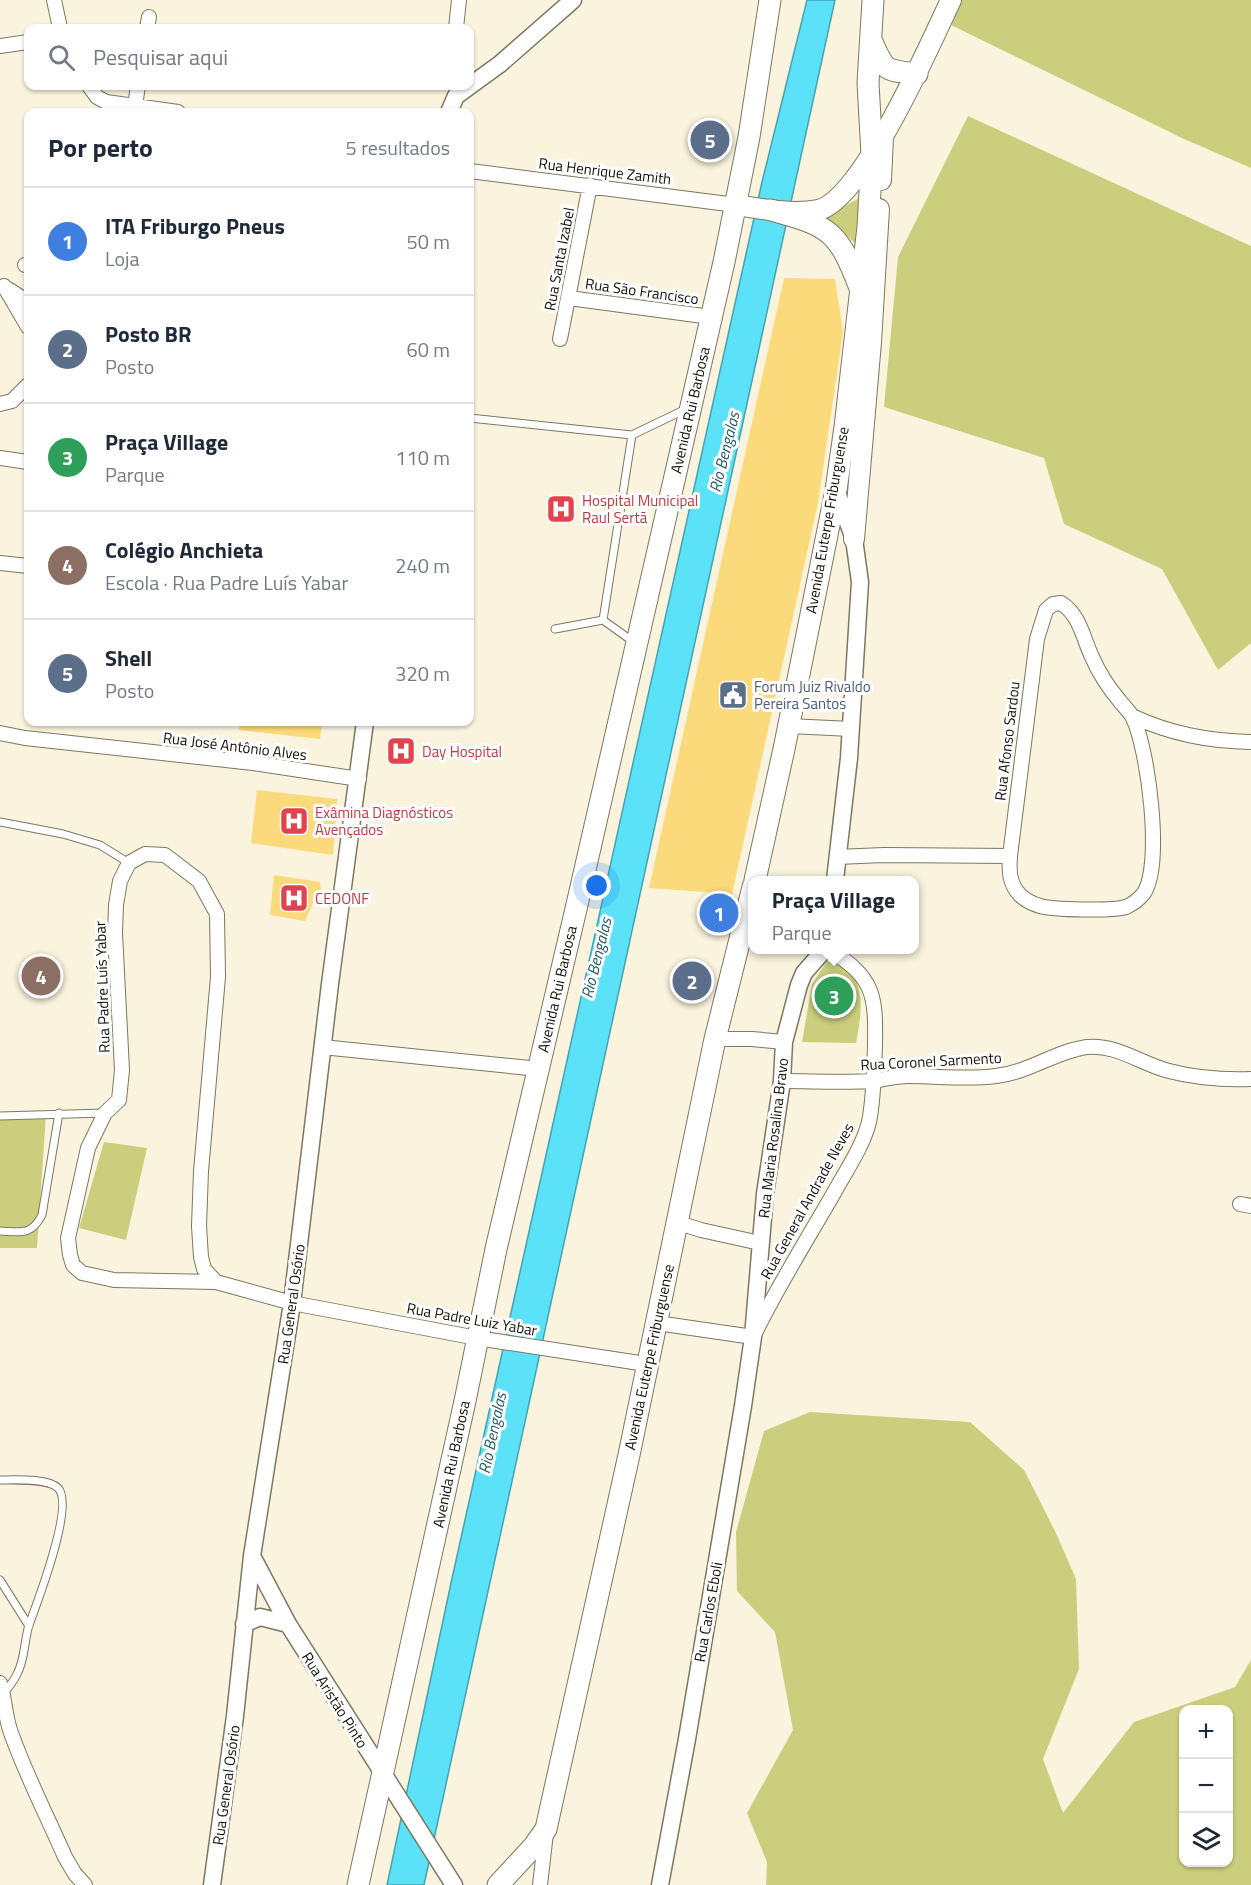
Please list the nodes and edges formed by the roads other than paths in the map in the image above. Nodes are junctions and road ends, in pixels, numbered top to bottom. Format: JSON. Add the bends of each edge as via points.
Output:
{"nodes":[{"id":1,"x":54,"y":0,"type":"edge"},
{"id":2,"x":459,"y":0,"type":"edge"},
{"id":3,"x":573,"y":0,"type":"edge"},
{"id":4,"x":873,"y":0,"type":"edge"},
{"id":5,"x":951,"y":0,"type":"edge"},
{"id":6,"x":765,"y":3,"type":"edge"},
{"id":7,"x":59,"y":24,"type":"edge"},
{"id":8,"x":456,"y":24,"type":"edge"},
{"id":9,"x":871,"y":39,"type":"junction"},
{"id":10,"x":24,"y":43,"type":"edge"},
{"id":11,"x":0,"y":46,"type":"edge"},
{"id":12,"x":916,"y":74,"type":"junction"},
{"id":13,"x":474,"y":80,"type":"edge"},
{"id":14,"x":92,"y":90,"type":"edge"},
{"id":15,"x":138,"y":90,"type":"edge"},
{"id":16,"x":456,"y":91,"type":"edge"},
{"id":17,"x":129,"y":108,"type":"edge"},
{"id":18,"x":135,"y":108,"type":"edge"},
{"id":19,"x":450,"y":108,"type":"edge"},
{"id":20,"x":884,"y":138,"type":"junction"},
{"id":21,"x":872,"y":155,"type":"junction"},
{"id":22,"x":474,"y":171,"type":"edge"},
{"id":23,"x":590,"y":185,"type":"junction"},
{"id":24,"x":736,"y":205,"type":"junction"},
{"id":25,"x":771,"y":210,"type":"junction"},
{"id":26,"x":2,"y":284,"type":"edge"},
{"id":27,"x":861,"y":291,"type":"junction"},
{"id":28,"x":569,"y":297,"type":"junction"},
{"id":29,"x":24,"y":299,"type":"edge"},
{"id":30,"x":711,"y":317,"type":"junction"},
{"id":31,"x":24,"y":320,"type":"edge"},
{"id":32,"x":560,"y":339,"type":"dead end"},
{"id":33,"x":24,"y":389,"type":"edge"},
{"id":34,"x":0,"y":404,"type":"edge"},
{"id":35,"x":691,"y":407,"type":"junction"},
{"id":36,"x":474,"y":418,"type":"edge"},
{"id":37,"x":632,"y":435,"type":"junction"},
{"id":38,"x":0,"y":458,"type":"edge"},
{"id":39,"x":24,"y":461,"type":"edge"},
{"id":40,"x":836,"y":490,"type":"junction"},
{"id":41,"x":854,"y":540,"type":"junction"},
{"id":42,"x":0,"y":563,"type":"edge"},
{"id":43,"x":24,"y":566,"type":"edge"},
{"id":44,"x":603,"y":620,"type":"junction"},
{"id":45,"x":555,"y":629,"type":"dead end"},
{"id":46,"x":636,"y":644,"type":"junction"},
{"id":47,"x":1132,"y":716,"type":"junction"},
{"id":48,"x":365,"y":726,"type":"edge"},
{"id":49,"x":789,"y":726,"type":"junction"},
{"id":50,"x":851,"y":729,"type":"junction"},
{"id":51,"x":0,"y":732,"type":"edge"},
{"id":52,"x":1251,"y":741,"type":"edge"},
{"id":53,"x":359,"y":779,"type":"junction"},
{"id":54,"x":0,"y":822,"type":"edge"},
{"id":55,"x":1010,"y":856,"type":"junction"},
{"id":56,"x":837,"y":857,"type":"junction"},
{"id":57,"x":129,"y":863,"type":"junction"},
{"id":58,"x":755,"y":876,"type":"edge"},
{"id":59,"x":835,"y":876,"type":"edge"},
{"id":60,"x":748,"y":906,"type":"edge"},
{"id":61,"x":821,"y":954,"type":"edge"},
{"id":62,"x":835,"y":954,"type":"edge"},
{"id":63,"x":715,"y":1039,"type":"junction"},
{"id":64,"x":784,"y":1042,"type":"junction"},
{"id":65,"x":322,"y":1047,"type":"junction"},
{"id":66,"x":539,"y":1069,"type":"junction"},
{"id":67,"x":1251,"y":1079,"type":"edge"},
{"id":68,"x":782,"y":1081,"type":"junction"},
{"id":69,"x":873,"y":1081,"type":"junction"},
{"id":70,"x":59,"y":1113,"type":"junction"},
{"id":71,"x":105,"y":1113,"type":"junction"},
{"id":72,"x":0,"y":1116,"type":"edge"},
{"id":73,"x":675,"y":1222,"type":"junction"},
{"id":74,"x":0,"y":1232,"type":"edge"},
{"id":75,"x":760,"y":1243,"type":"junction"},
{"id":76,"x":216,"y":1282,"type":"junction"},
{"id":77,"x":292,"y":1303,"type":"junction"},
{"id":78,"x":657,"y":1323,"type":"junction"},
{"id":79,"x":753,"y":1337,"type":"junction"},
{"id":80,"x":477,"y":1338,"type":"junction"},
{"id":81,"x":646,"y":1364,"type":"junction"},
{"id":82,"x":0,"y":1480,"type":"edge"},
{"id":83,"x":252,"y":1556,"type":"junction"},
{"id":84,"x":0,"y":1580,"type":"edge"},
{"id":85,"x":244,"y":1624,"type":"junction"},
{"id":86,"x":288,"y":1624,"type":"junction"},
{"id":87,"x":29,"y":1626,"type":"junction"},
{"id":88,"x":2,"y":1688,"type":"edge"},
{"id":89,"x":383,"y":1775,"type":"junction"},
{"id":90,"x":546,"y":1829,"type":"junction"},
{"id":91,"x":451,"y":1880,"type":"edge"},
{"id":92,"x":85,"y":1885,"type":"edge"},
{"id":93,"x":212,"y":1885,"type":"edge"},
{"id":94,"x":358,"y":1885,"type":"edge"},
{"id":95,"x":498,"y":1885,"type":"edge"},
{"id":96,"x":540,"y":1885,"type":"edge"},
{"id":97,"x":660,"y":1885,"type":"edge"}],
"edges":[{"from":1,"to":7,"type":"street"},
{"from":2,"to":8,"type":"street"},
{"from":3,"to":13,"type":"street","via":[[500,64]]},
{"from":4,"to":9,"type":"main road","name":"Avenida Euterpe Friburguense"},
{"from":5,"to":12,"type":"main road"},
{"from":6,"to":24,"type":"main road","name":"Avenida Rui Barbosa","via":[[749,137]]},
{"from":9,"to":12,"type":"main road","via":[[882,65],[891,71]]},
{"from":9,"to":21,"type":"main road","name":"Avenida Euterpe Friburguense","via":[[868,83]]},
{"from":10,"to":11,"type":"street"},
{"from":12,"to":20,"type":"main road"},
{"from":14,"to":17,"type":"street","via":[[106,102]]},
{"from":15,"to":18,"type":"street"},
{"from":16,"to":19,"type":"street"},
{"from":20,"to":21,"type":"main road"},
{"from":20,"to":41,"type":"main road"},
{"from":21,"to":25,"type":"main road","via":[[846,192],[820,210]]},
{"from":21,"to":27,"type":"main road","name":"Avenida Euterpe Friburguense"},
{"from":22,"to":23,"type":"street","name":"Rua Henrique Zamith"},
{"from":23,"to":24,"type":"street","name":"Rua Henrique Zamith"},
{"from":23,"to":28,"type":"street","name":"Rua Santa Izabel"},
{"from":24,"to":25,"type":"main road"},
{"from":24,"to":30,"type":"main road","name":"Avenida Rui Barbosa"},
{"from":25,"to":27,"type":"main road","via":[[809,220],[837,241],[848,255]]},
{"from":26,"to":29,"type":"street"},
{"from":26,"to":31,"type":"street"},
{"from":27,"to":40,"type":"main road","name":"Avenida Euterpe Friburguense"},
{"from":28,"to":30,"type":"street","name":"Rua São Francisco"},
{"from":28,"to":32,"type":"street","name":"Rua Santa Izabel"},
{"from":30,"to":35,"type":"main road","name":"Avenida Rui Barbosa"},
{"from":33,"to":34,"type":"street","via":[[12,401]]},
{"from":35,"to":37,"type":"lane"},
{"from":35,"to":46,"type":"main road","name":"Avenida Rui Barbosa"},
{"from":36,"to":37,"type":"lane"},
{"from":37,"to":44,"type":"lane"},
{"from":38,"to":39,"type":"street"},
{"from":40,"to":41,"type":"street"},
{"from":40,"to":49,"type":"main road","name":"Avenida Euterpe Friburguense"},
{"from":41,"to":50,"type":"street","via":[[860,582]]},
{"from":42,"to":43,"type":"street"},
{"from":44,"to":45,"type":"lane"},
{"from":44,"to":46,"type":"lane"},
{"from":46,"to":66,"type":"main road","name":"Avenida Rui Barbosa"},
{"from":47,"to":52,"type":"street","via":[[1188,736]]},
{"from":47,"to":55,"type":"street","via":[[1146,768],[1151,811],[1150,871],[1143,893],[1125,907],[1040,906],[1014,887]]},
{"from":47,"to":55,"type":"street","name":"Rua Afonso Sardou","via":[[1104,679],[1074,615],[1061,603],[1053,604],[1046,610],[1037,639]]},
{"from":48,"to":53,"type":"street","name":"Rua General Osório"},
{"from":49,"to":50,"type":"street"},
{"from":49,"to":58,"type":"main road","name":"Avenida Euterpe Friburguense"},
{"from":50,"to":56,"type":"street"},
{"from":51,"to":53,"type":"street","name":"Rua José Antônio Alves"},
{"from":53,"to":65,"type":"street","name":"Rua General Osório"},
{"from":54,"to":57,"type":"lane","via":[[100,845]]},
{"from":55,"to":56,"type":"street"},
{"from":56,"to":59,"type":"street"},
{"from":57,"to":71,"type":"street","name":"Rua Padre Luís Yabar","via":[[120,881],[115,924],[122,1070],[119,1100]]},
{"from":57,"to":76,"type":"street","via":[[145,854],[165,855],[199,881],[217,914],[218,977],[199,1226],[204,1269]]},
{"from":60,"to":63,"type":"main road","name":"Avenida Euterpe Friburguense"},
{"from":61,"to":64,"type":"street","name":"Rua Maria Rosalina Bravo","via":[[799,985]]},
{"from":62,"to":69,"type":"street","name":"Rua General Andrade Neves","via":[[860,973],[871,991],[876,1014]]},
{"from":63,"to":64,"type":"street"},
{"from":63,"to":73,"type":"main road","name":"Avenida Euterpe Friburguense"},
{"from":64,"to":68,"type":"street","name":"Rua Maria Rosalina Bravo"},
{"from":65,"to":66,"type":"street"},
{"from":65,"to":77,"type":"street","name":"Rua General Osório"},
{"from":66,"to":80,"type":"main road","name":"Avenida Rui Barbosa"},
{"from":67,"to":69,"type":"street","name":"Rua Coronel Sarmento","via":[[1167,1071],[1106,1047],[1087,1047],[996,1076],[908,1076]]},
{"from":68,"to":69,"type":"street","name":"Rua Coronel Sarmento"},
{"from":68,"to":75,"type":"street","name":"Rua Maria Rosalina Bravo"},
{"from":69,"to":79,"type":"street","name":"Rua General Andrade Neves","via":[[869,1123],[856,1153]]},
{"from":70,"to":71,"type":"lane"},
{"from":70,"to":72,"type":"lane"},
{"from":70,"to":74,"type":"lane","via":[[42,1215],[28,1232]]},
{"from":71,"to":76,"type":"street","name":"Rua Padre Luís Yabar","via":[[88,1148],[68,1238],[73,1265],[88,1276],[114,1280]]},
{"from":73,"to":75,"type":"street"},
{"from":73,"to":78,"type":"main road","name":"Avenida Euterpe Friburguense"},
{"from":75,"to":79,"type":"street","name":"Rua Maria Rosalina Bravo"},
{"from":76,"to":77,"type":"street","name":"Rua Padre Luís Yabar"},
{"from":77,"to":80,"type":"street","name":"Rua Padre Luiz Yabar"},
{"from":77,"to":83,"type":"street","name":"Rua General Osório"},
{"from":78,"to":79,"type":"street"},
{"from":78,"to":81,"type":"main road","name":"Avenida Euterpe Friburguense"},
{"from":79,"to":97,"type":"street","name":"Rua Carlos Eboli"},
{"from":80,"to":81,"type":"street","name":"Rua Padre Luiz Yabar"},
{"from":80,"to":89,"type":"main road","name":"Avenida Rui Barbosa"},
{"from":81,"to":90,"type":"main road","name":"Avenida Euterpe Friburguense"},
{"from":82,"to":87,"type":"lane","via":[[52,1484],[63,1501],[55,1545]]},
{"from":83,"to":85,"type":"street","name":"Rua General Osório"},
{"from":83,"to":86,"type":"street","name":"Rua Aristão Pinto"},
{"from":84,"to":87,"type":"lane"},
{"from":85,"to":86,"type":"street","via":[[260,1617]]},
{"from":85,"to":93,"type":"street","name":"Rua General Osório"},
{"from":86,"to":89,"type":"street","name":"Rua Aristão Pinto"},
{"from":87,"to":88,"type":"lane","via":[[18,1673]]},
{"from":88,"to":92,"type":"street","via":[[18,1750],[66,1857]]},
{"from":89,"to":91,"type":"street","name":"Rua Aristão Pinto"},
{"from":89,"to":94,"type":"main road","name":"Avenida Rui Barbosa"},
{"from":90,"to":95,"type":"main road","name":"Avenida Euterpe Friburguense"},
{"from":90,"to":96,"type":"street","name":"Avenida Euterpe Friburguense"}]}
